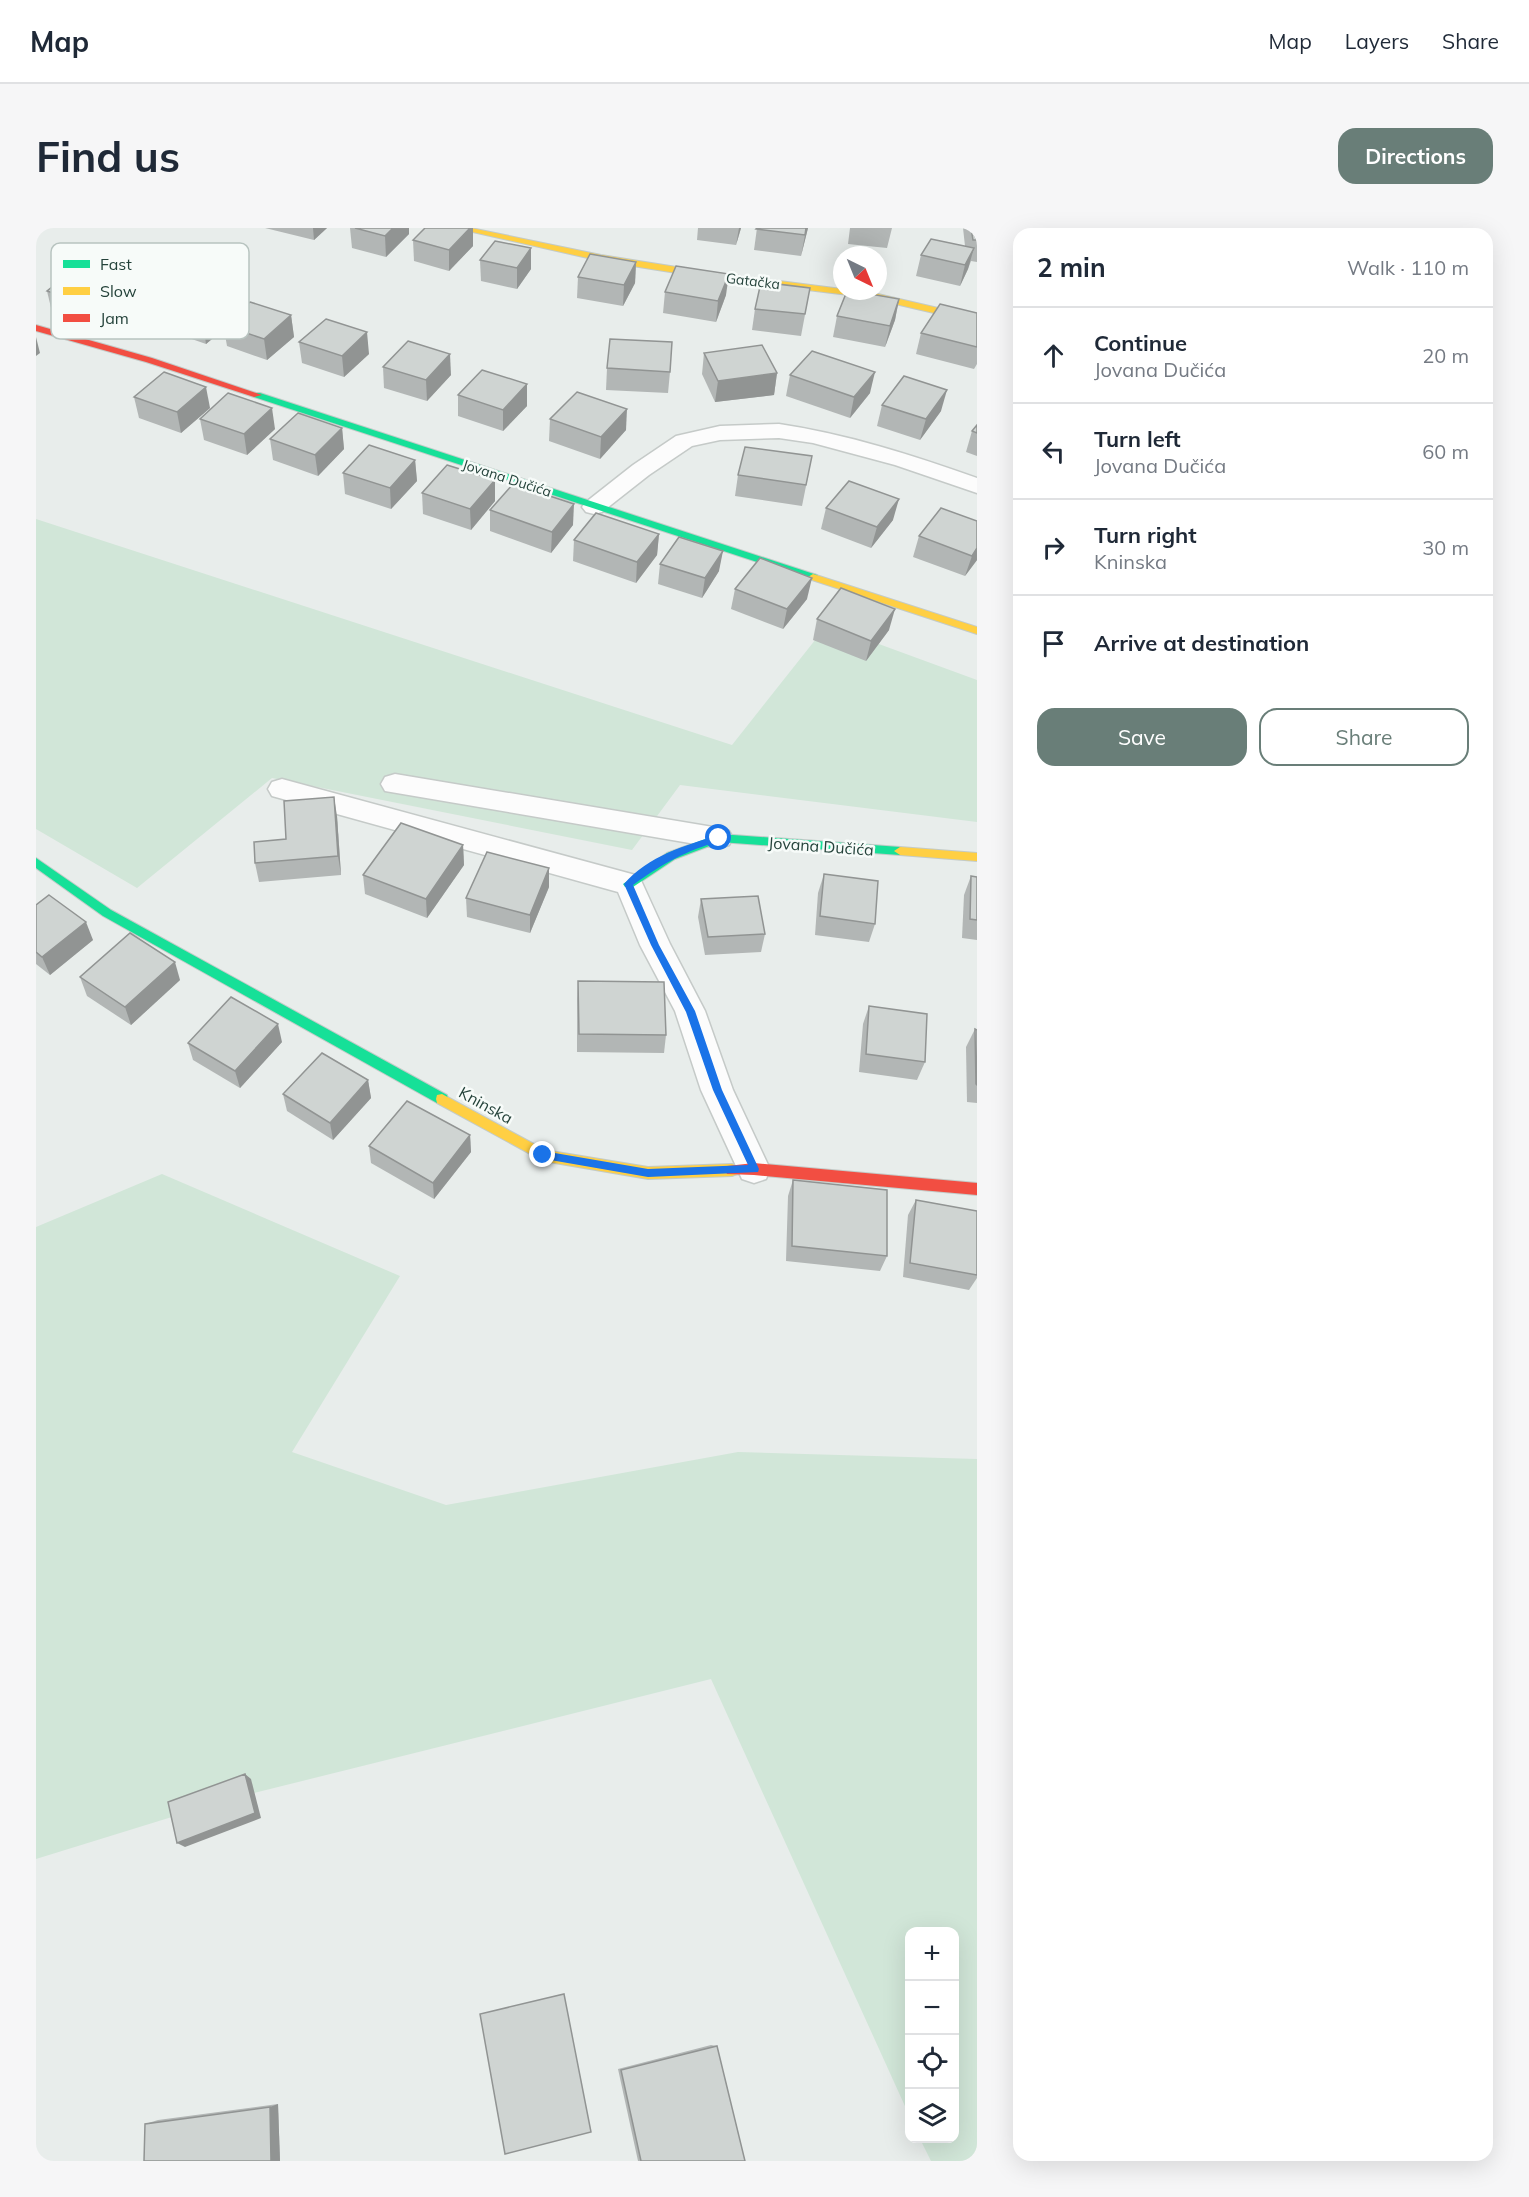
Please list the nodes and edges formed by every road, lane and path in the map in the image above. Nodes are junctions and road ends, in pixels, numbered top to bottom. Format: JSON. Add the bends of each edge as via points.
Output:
{"nodes":[{"id":1,"x":459,"y":228,"type":"edge"},
{"id":2,"x":977,"y":320,"type":"edge"},
{"id":3,"x":36,"y":328,"type":"edge"},
{"id":4,"x":51,"y":332,"type":"edge"},
{"id":5,"x":75,"y":339,"type":"edge"},
{"id":6,"x":977,"y":486,"type":"edge"},
{"id":7,"x":594,"y":507,"type":"junction"},
{"id":8,"x":977,"y":632,"type":"edge"},
{"id":9,"x":395,"y":784,"type":"dead end"},
{"id":10,"x":282,"y":789,"type":"dead end"},
{"id":11,"x":719,"y":838,"type":"junction"},
{"id":12,"x":977,"y":857,"type":"edge"},
{"id":13,"x":36,"y":862,"type":"edge"},
{"id":14,"x":629,"y":884,"type":"junction"},
{"id":15,"x":754,"y":1169,"type":"junction"},
{"id":16,"x":977,"y":1189,"type":"edge"}],
"edges":[{"from":1,"to":2,"type":"street","name":"Gatačka","via":[[611,260],[866,294]]},
{"from":3,"to":4,"type":"street","name":"Jovana Dučića"},
{"from":5,"to":7,"type":"street","name":"Jovana Dučića"},
{"from":6,"to":7,"type":"street","via":[[903,460],[815,436],[779,431],[720,433],[684,441]]},
{"from":7,"to":8,"type":"street","name":"Jovana Dučića"},
{"from":9,"to":11,"type":"street"},
{"from":10,"to":14,"type":"street"},
{"from":11,"to":12,"type":"street","name":"Jovana Dučića"},
{"from":11,"to":14,"type":"street","name":"Jovana Dučića","via":[[683,849]]},
{"from":13,"to":15,"type":"street","name":"Kninska","via":[[107,913],[543,1155],[648,1173]]},
{"from":14,"to":15,"type":"street","via":[[690,1011],[717,1090]]},
{"from":15,"to":16,"type":"street","name":"Kninska"}]}
